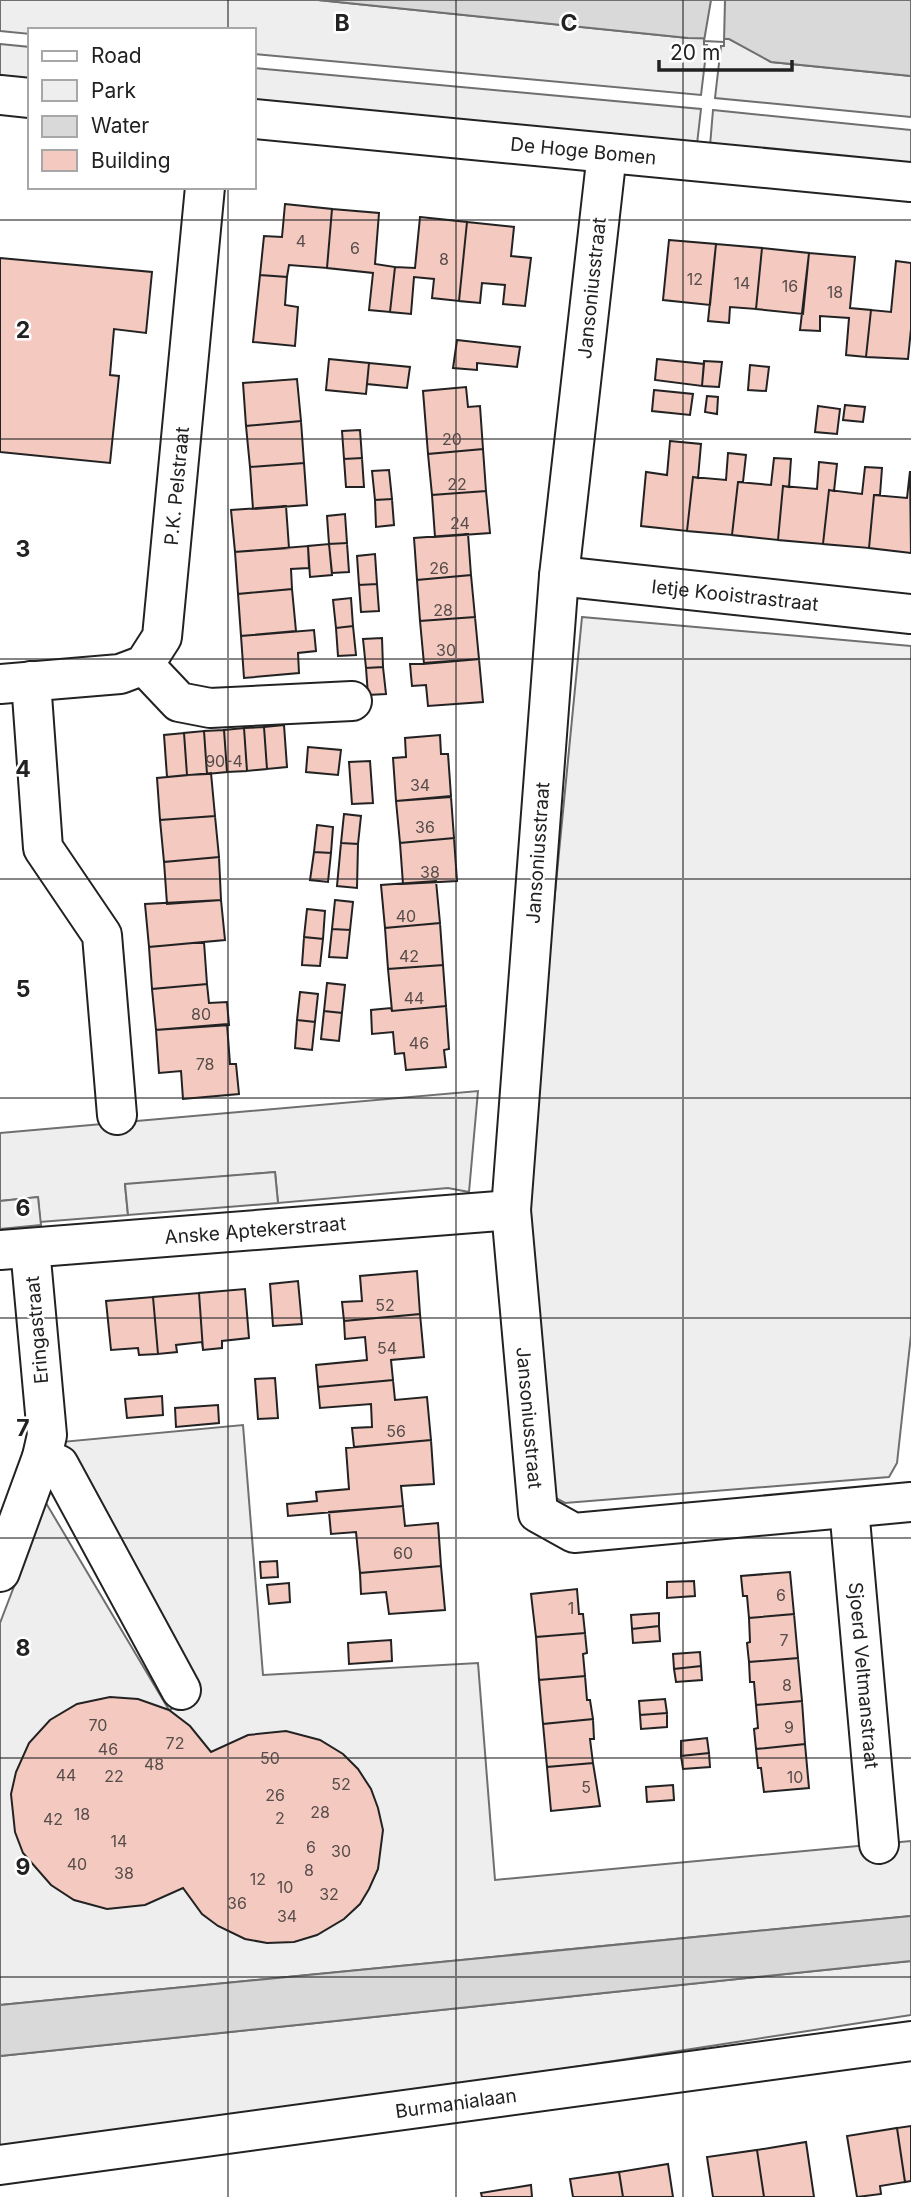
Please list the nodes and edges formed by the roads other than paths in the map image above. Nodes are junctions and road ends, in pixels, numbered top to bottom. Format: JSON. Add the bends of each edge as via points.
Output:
{"nodes":[{"id":1,"x":0,"y":95,"type":"edge"},
{"id":2,"x":28,"y":98,"type":"edge"},
{"id":3,"x":256,"y":119,"type":"edge"},
{"id":4,"x":607,"y":153,"type":"junction"},
{"id":5,"x":911,"y":182,"type":"edge"},
{"id":6,"x":205,"y":189,"type":"edge"},
{"id":7,"x":559,"y":576,"type":"junction"},
{"id":8,"x":911,"y":614,"type":"edge"},
{"id":9,"x":144,"y":665,"type":"junction"},
{"id":10,"x":16,"y":682,"type":"edge"},
{"id":11,"x":352,"y":701,"type":"dead end"},
{"id":12,"x":117,"y":1115,"type":"dead end"},
{"id":13,"x":511,"y":1210,"type":"junction"},
{"id":14,"x":15,"y":1249,"type":"edge"},
{"id":15,"x":42,"y":1457,"type":"junction"},
{"id":16,"x":911,"y":1502,"type":"edge"},
{"id":17,"x":849,"y":1508,"type":"junction"},
{"id":18,"x":0,"y":1572,"type":"edge"},
{"id":19,"x":181,"y":1690,"type":"dead end"},
{"id":20,"x":879,"y":1844,"type":"dead end"},
{"id":21,"x":911,"y":2041,"type":"edge"},
{"id":22,"x":8,"y":2175,"type":"edge"}],
"edges":[{"from":1,"to":2,"type":"street"},
{"from":3,"to":4,"type":"street","name":"De Hoge Bomen"},
{"from":4,"to":5,"type":"street","name":"De Hoge Bomen"},
{"from":4,"to":7,"type":"street","name":"Jansoniusstraat"},
{"from":6,"to":9,"type":"street","name":"P.K. Pelstraat","via":[[162,637]]},
{"from":7,"to":8,"type":"street","name":"Ietje Kooistrastraat"},
{"from":7,"to":13,"type":"street","name":"Jansoniusstraat"},
{"from":9,"to":10,"type":"street","via":[[120,674]]},
{"from":9,"to":11,"type":"street","via":[[179,702],[210,708]]},
{"from":10,"to":12,"type":"street","via":[[43,848],[102,935]]},
{"from":13,"to":14,"type":"street","name":"Anske Aptekerstraat"},
{"from":13,"to":17,"type":"street","name":"Jansoniusstraat","via":[[538,1513],[574,1532]]},
{"from":14,"to":15,"type":"street","name":"Eringastraat","via":[[47,1435]]},
{"from":15,"to":18,"type":"street","name":"Eringastraat"},
{"from":15,"to":19,"type":"street","via":[[59,1465]]},
{"from":16,"to":17,"type":"street"},
{"from":17,"to":20,"type":"street","name":"Sjoerd Veltmanstraat"},
{"from":21,"to":22,"type":"street","name":"Burmanialaan"}]}
